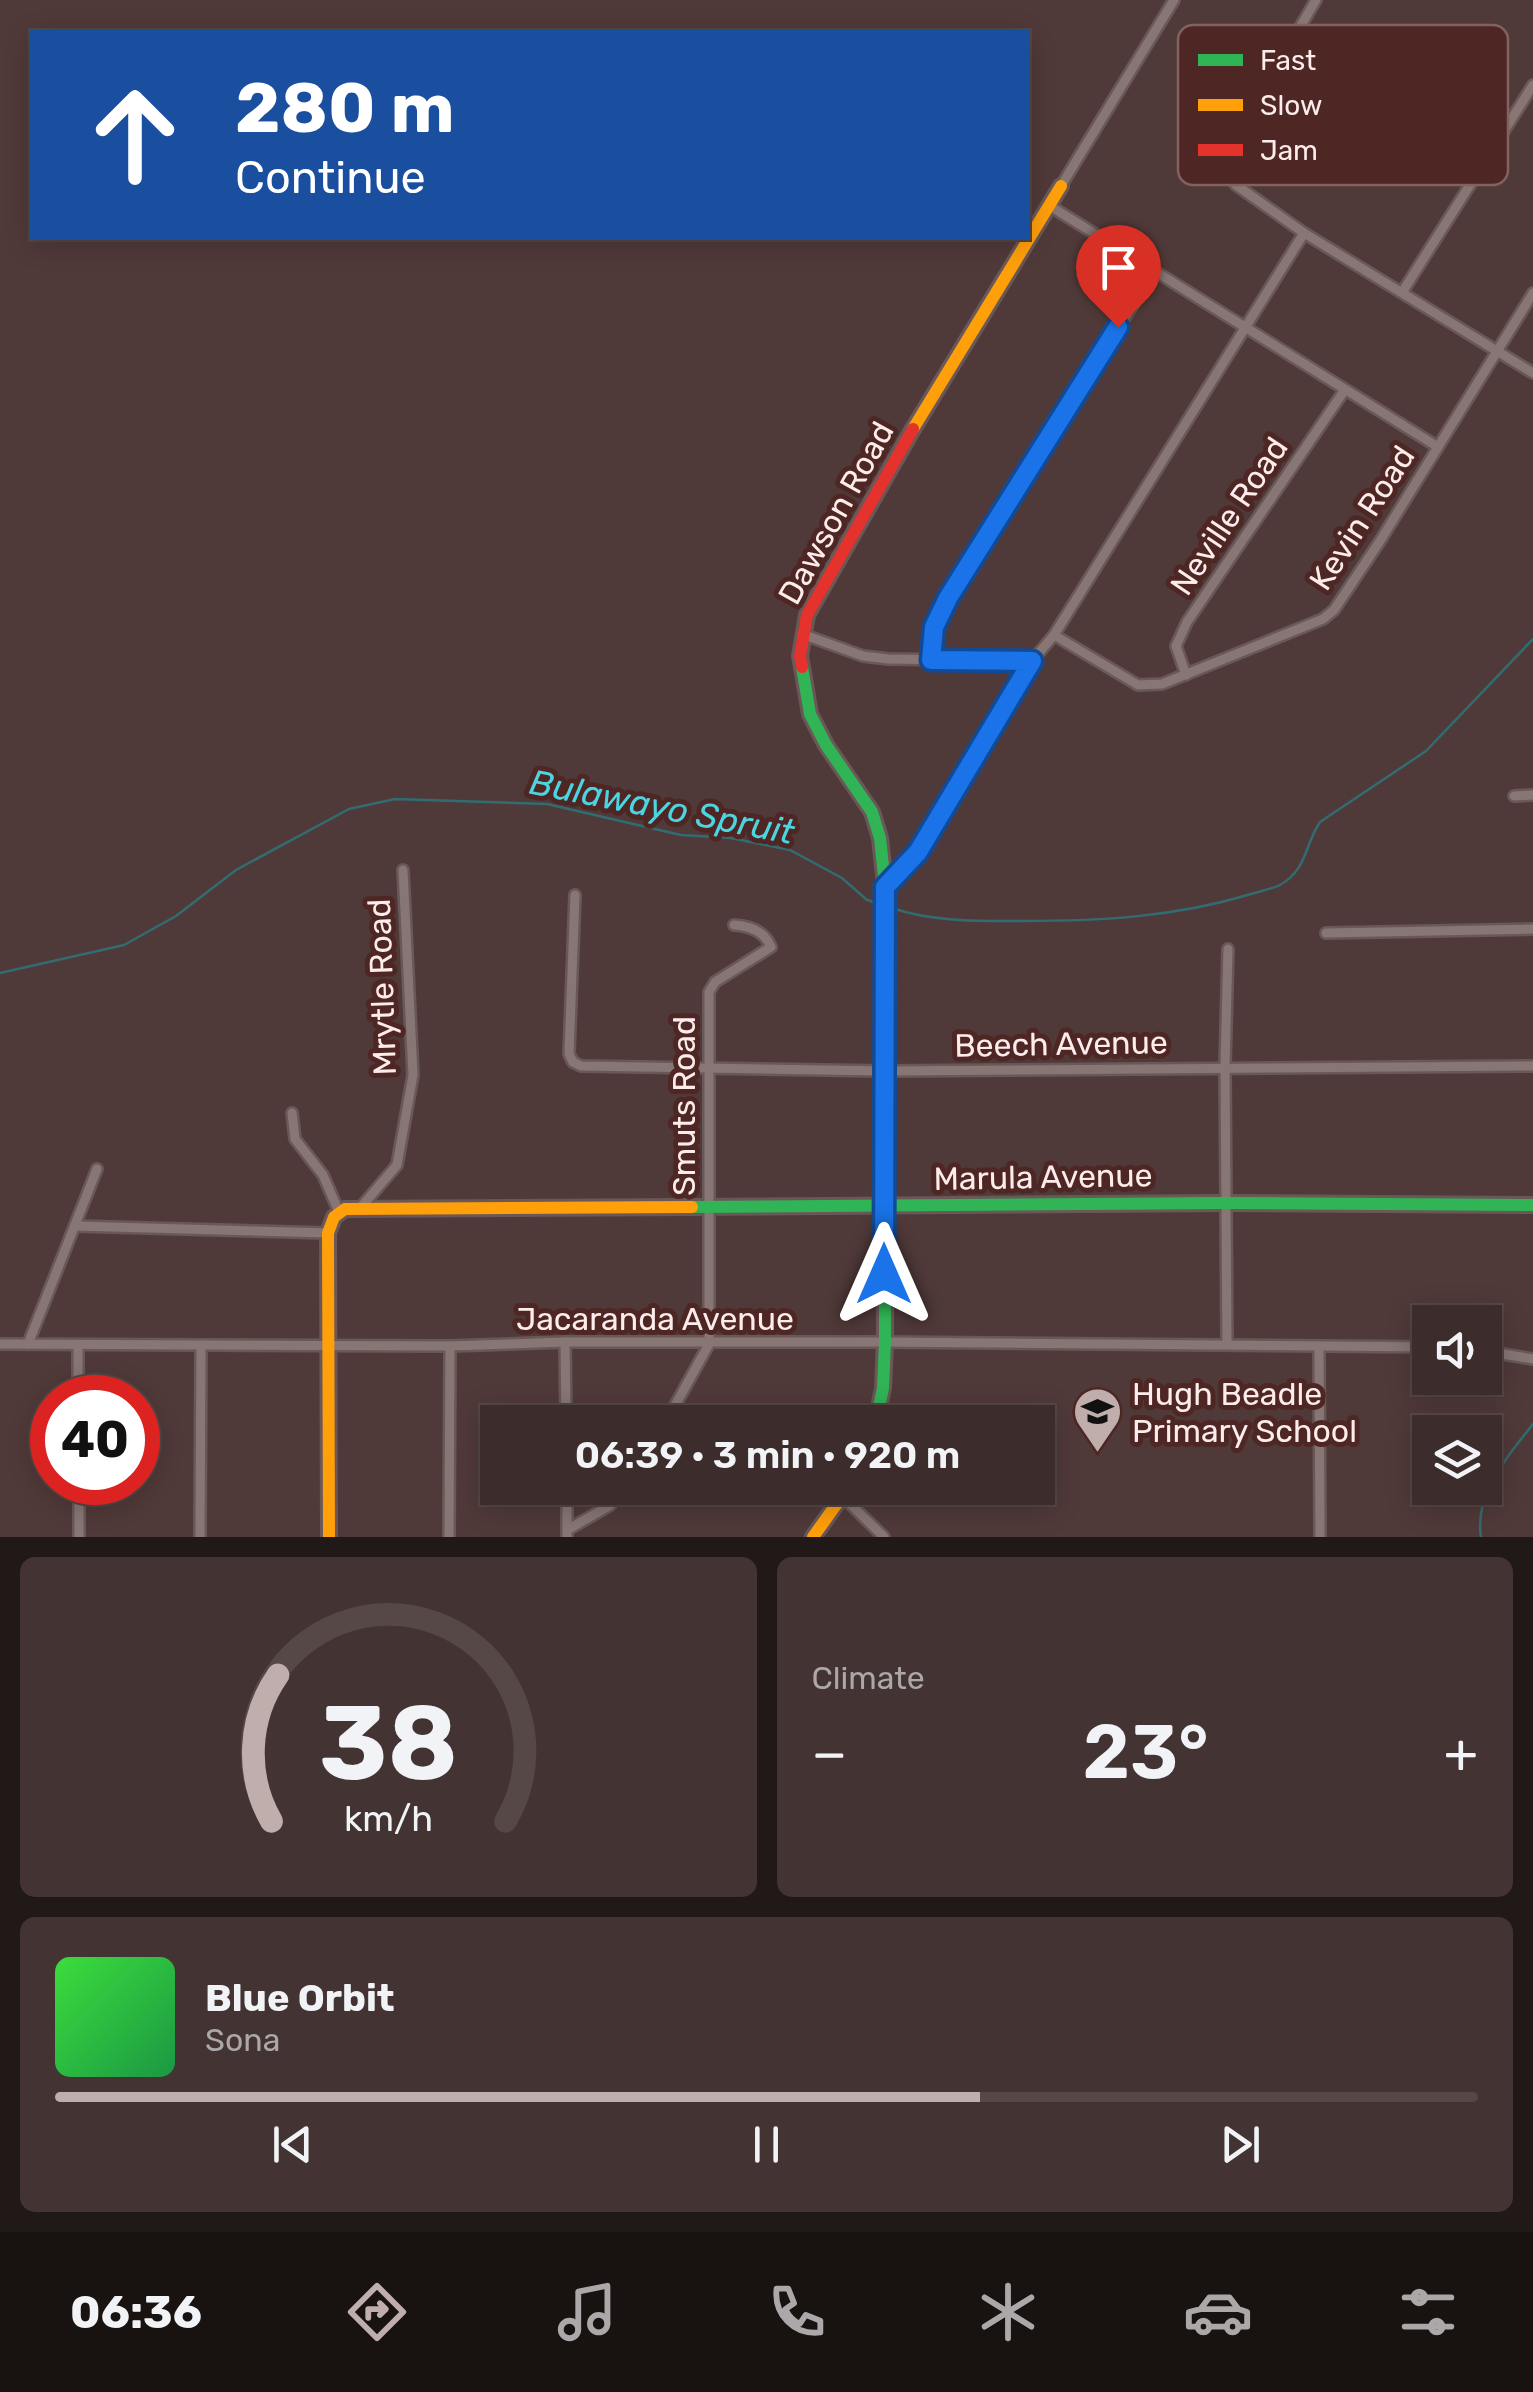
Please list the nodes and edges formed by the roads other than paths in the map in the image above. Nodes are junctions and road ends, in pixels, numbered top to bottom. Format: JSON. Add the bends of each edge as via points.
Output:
{"nodes":[{"id":1,"x":1174,"y":0,"type":"edge"},
{"id":2,"x":1316,"y":0,"type":"edge"},
{"id":3,"x":1301,"y":25,"type":"edge"},
{"id":4,"x":1533,"y":86,"type":"edge"},
{"id":5,"x":1508,"y":126,"type":"edge"},
{"id":6,"x":1236,"y":185,"type":"edge"},
{"id":7,"x":1471,"y":185,"type":"edge"},
{"id":8,"x":1062,"y":186,"type":"joint"},
{"id":9,"x":1050,"y":206,"type":"junction"},
{"id":10,"x":1304,"y":233,"type":"junction"},
{"id":11,"x":1030,"y":239,"type":"edge"},
{"id":12,"x":1029,"y":240,"type":"edge"},
{"id":13,"x":1154,"y":272,"type":"junction"},
{"id":14,"x":1404,"y":291,"type":"junction"},
{"id":15,"x":1533,"y":293,"type":"edge"},
{"id":16,"x":1247,"y":328,"type":"junction"},
{"id":17,"x":1496,"y":352,"type":"junction"},
{"id":18,"x":1533,"y":372,"type":"edge"},
{"id":19,"x":1344,"y":391,"type":"junction"},
{"id":20,"x":1438,"y":447,"type":"junction"},
{"id":21,"x":802,"y":634,"type":"junction"},
{"id":22,"x":1054,"y":635,"type":"junction"},
{"id":23,"x":931,"y":660,"type":"junction"},
{"id":24,"x":1032,"y":661,"type":"junction"},
{"id":25,"x":1186,"y":675,"type":"junction"},
{"id":26,"x":1533,"y":795,"type":"edge"},
{"id":27,"x":1514,"y":796,"type":"dead end"},
{"id":28,"x":403,"y":870,"type":"dead end"},
{"id":29,"x":885,"y":886,"type":"junction"},
{"id":30,"x":575,"y":895,"type":"dead end"},
{"id":31,"x":734,"y":925,"type":"dead end"},
{"id":32,"x":1533,"y":929,"type":"edge"},
{"id":33,"x":1326,"y":933,"type":"dead end"},
{"id":34,"x":1228,"y":949,"type":"dead end"},
{"id":35,"x":1533,"y":1066,"type":"edge"},
{"id":36,"x":1225,"y":1067,"type":"junction"},
{"id":37,"x":708,"y":1070,"type":"junction"},
{"id":38,"x":886,"y":1071,"type":"junction"},
{"id":39,"x":292,"y":1113,"type":"dead end"},
{"id":40,"x":97,"y":1169,"type":"dead end"},
{"id":41,"x":1225,"y":1203,"type":"junction"},
{"id":42,"x":1533,"y":1205,"type":"edge"},
{"id":43,"x":884,"y":1206,"type":"junction"},
{"id":44,"x":361,"y":1207,"type":"junction"},
{"id":45,"x":710,"y":1207,"type":"junction"},
{"id":46,"x":339,"y":1212,"type":"junction"},
{"id":47,"x":75,"y":1226,"type":"junction"},
{"id":48,"x":328,"y":1234,"type":"junction"},
{"id":49,"x":565,"y":1342,"type":"junction"},
{"id":50,"x":885,"y":1342,"type":"junction"},
{"id":51,"x":0,"y":1344,"type":"edge"},
{"id":52,"x":28,"y":1344,"type":"junction"},
{"id":53,"x":329,"y":1344,"type":"junction"},
{"id":54,"x":708,"y":1344,"type":"junction"},
{"id":55,"x":1227,"y":1344,"type":"junction"},
{"id":56,"x":78,"y":1345,"type":"junction"},
{"id":57,"x":200,"y":1345,"type":"junction"},
{"id":58,"x":450,"y":1346,"type":"junction"},
{"id":59,"x":1319,"y":1346,"type":"junction"},
{"id":60,"x":1412,"y":1347,"type":"edge"},
{"id":61,"x":1502,"y":1353,"type":"edge"},
{"id":62,"x":1533,"y":1359,"type":"edge"},
{"id":63,"x":78,"y":1375,"type":"edge"},
{"id":64,"x":566,"y":1405,"type":"edge"},
{"id":65,"x":675,"y":1405,"type":"edge"},
{"id":66,"x":880,"y":1405,"type":"edge"},
{"id":67,"x":79,"y":1505,"type":"edge"},
{"id":68,"x":567,"y":1505,"type":"edge"},
{"id":69,"x":610,"y":1505,"type":"edge"},
{"id":70,"x":836,"y":1505,"type":"edge"},
{"id":71,"x":857,"y":1505,"type":"edge"},
{"id":72,"x":567,"y":1533,"type":"edge"},
{"id":73,"x":79,"y":1537,"type":"edge"},
{"id":74,"x":200,"y":1537,"type":"edge"},
{"id":75,"x":329,"y":1537,"type":"edge"},
{"id":76,"x":449,"y":1537,"type":"edge"},
{"id":77,"x":813,"y":1537,"type":"edge"},
{"id":78,"x":884,"y":1537,"type":"edge"},
{"id":79,"x":1320,"y":1537,"type":"edge"}],
"edges":[{"from":1,"to":8,"type":"street"},
{"from":2,"to":3,"type":"street"},
{"from":4,"to":5,"type":"street"},
{"from":6,"to":10,"type":"street"},
{"from":7,"to":14,"type":"street"},
{"from":8,"to":9,"type":"street","name":"Dawson Road"},
{"from":9,"to":11,"type":"street","name":"Dawson Road"},
{"from":9,"to":13,"type":"street"},
{"from":10,"to":14,"type":"street"},
{"from":10,"to":16,"type":"street"},
{"from":12,"to":21,"type":"street","name":"Dawson Road","via":[[816,596]]},
{"from":13,"to":16,"type":"street"},
{"from":13,"to":23,"type":"street","via":[[948,598],[934,627]]},
{"from":14,"to":17,"type":"street"},
{"from":15,"to":17,"type":"street","name":"Kevin Road"},
{"from":16,"to":19,"type":"street"},
{"from":16,"to":22,"type":"street"},
{"from":17,"to":18,"type":"street"},
{"from":17,"to":20,"type":"street","name":"Kevin Road"},
{"from":19,"to":20,"type":"street"},
{"from":19,"to":25,"type":"street","name":"Neville Road","via":[[1187,622],[1176,646]]},
{"from":20,"to":25,"type":"street","name":"Kevin Road","via":[[1334,610]]},
{"from":21,"to":23,"type":"street","via":[[864,656]]},
{"from":21,"to":29,"type":"street","name":"Dawson Road","via":[[810,714],[872,812]]},
{"from":22,"to":24,"type":"street"},
{"from":22,"to":25,"type":"street","name":"Kevin Road","via":[[1138,685]]},
{"from":23,"to":24,"type":"street"},
{"from":24,"to":29,"type":"street","via":[[918,852]]},
{"from":26,"to":27,"type":"street"},
{"from":28,"to":44,"type":"street","name":"Mrytle Road","via":[[413,1076],[397,1164]]},
{"from":29,"to":38,"type":"street","name":"Dawson Road"},
{"from":30,"to":37,"type":"street","name":"Beech Avenue","via":[[573,1062]]},
{"from":31,"to":37,"type":"street","name":"Smuts Road","via":[[758,932],[771,947],[711,986]]},
{"from":32,"to":33,"type":"street"},
{"from":34,"to":36,"type":"street"},
{"from":35,"to":36,"type":"street","name":"Beech Avenue"},
{"from":36,"to":38,"type":"street","name":"Beech Avenue"},
{"from":36,"to":41,"type":"street"},
{"from":37,"to":38,"type":"street","name":"Beech Avenue"},
{"from":37,"to":45,"type":"street","name":"Smuts Road"},
{"from":38,"to":43,"type":"street"},
{"from":39,"to":46,"type":"street","via":[[295,1139],[323,1175]]},
{"from":40,"to":47,"type":"street"},
{"from":41,"to":42,"type":"street","name":"Marula Avenue"},
{"from":41,"to":43,"type":"street","name":"Marula Avenue"},
{"from":41,"to":55,"type":"street"},
{"from":43,"to":45,"type":"street","name":"Marula Avenue"},
{"from":43,"to":50,"type":"street"},
{"from":44,"to":45,"type":"street","name":"Marula Avenue"},
{"from":44,"to":46,"type":"street","name":"Marula Avenue"},
{"from":45,"to":54,"type":"street","name":"Smuts Road"},
{"from":46,"to":48,"type":"street"},
{"from":47,"to":48,"type":"street"},
{"from":47,"to":52,"type":"street"},
{"from":48,"to":53,"type":"street"},
{"from":49,"to":54,"type":"street","name":"Jacaranda Avenue"},
{"from":49,"to":58,"type":"street","name":"Jacaranda Avenue"},
{"from":49,"to":64,"type":"street"},
{"from":50,"to":54,"type":"street","name":"Jacaranda Avenue"},
{"from":50,"to":55,"type":"street","name":"Jacaranda Avenue"},
{"from":50,"to":66,"type":"street"},
{"from":51,"to":52,"type":"street","name":"Jacaranda Avenue"},
{"from":52,"to":56,"type":"street","name":"Jacaranda Avenue"},
{"from":53,"to":57,"type":"street","name":"Jacaranda Avenue"},
{"from":53,"to":58,"type":"street","name":"Jacaranda Avenue"},
{"from":53,"to":75,"type":"street"},
{"from":54,"to":65,"type":"street"},
{"from":55,"to":59,"type":"street","name":"Jacaranda Avenue"},
{"from":56,"to":57,"type":"street","name":"Jacaranda Avenue"},
{"from":56,"to":63,"type":"street"},
{"from":57,"to":74,"type":"street"},
{"from":58,"to":76,"type":"street"},
{"from":59,"to":60,"type":"street","name":"Jacaranda Avenue"},
{"from":59,"to":79,"type":"street"},
{"from":61,"to":62,"type":"street"},
{"from":67,"to":73,"type":"street"},
{"from":68,"to":72,"type":"street"},
{"from":69,"to":72,"type":"street"},
{"from":70,"to":77,"type":"street"},
{"from":71,"to":78,"type":"street"}]}
